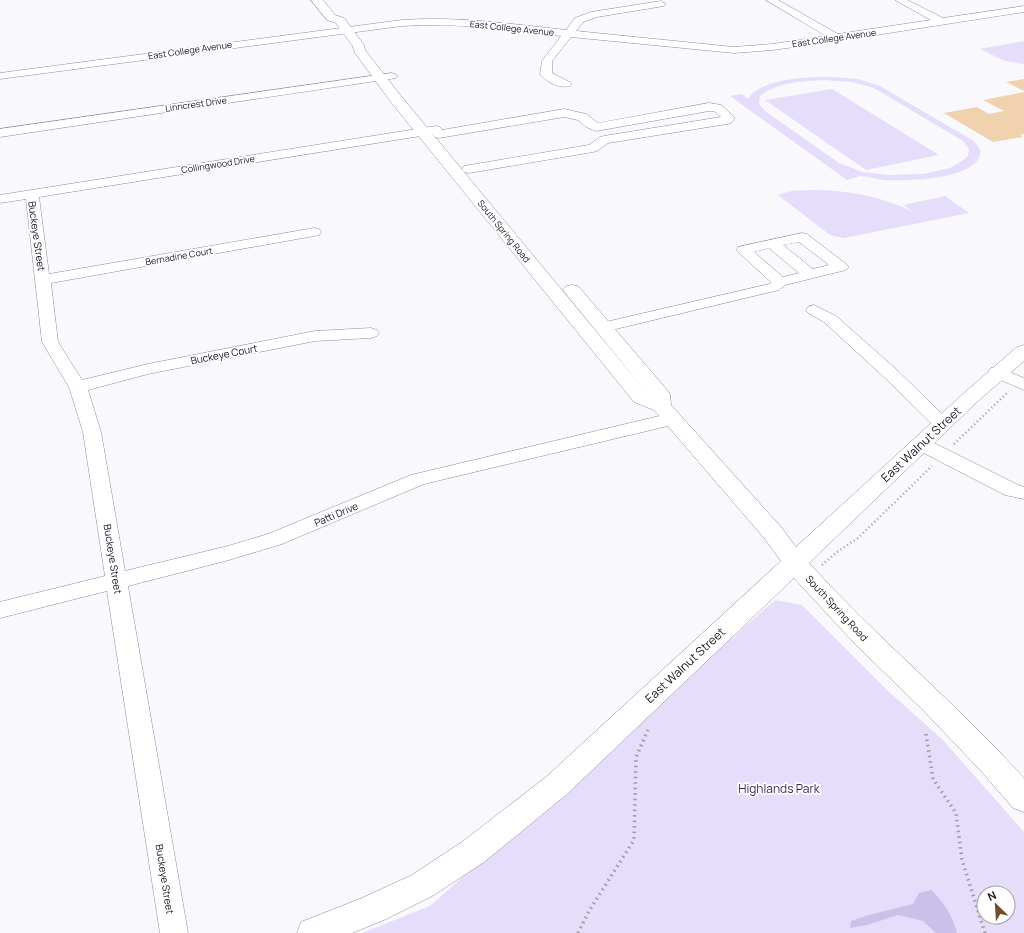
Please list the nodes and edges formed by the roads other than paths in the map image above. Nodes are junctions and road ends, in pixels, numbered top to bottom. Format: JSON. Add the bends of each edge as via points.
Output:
{"nodes":[{"id":1,"x":317,"y":0,"type":"edge"},
{"id":2,"x":329,"y":0,"type":"edge"},
{"id":3,"x":771,"y":0,"type":"edge"},
{"id":4,"x":900,"y":0,"type":"edge"},
{"id":5,"x":661,"y":4,"type":"dead end"},
{"id":6,"x":1024,"y":10,"type":"edge"},
{"id":7,"x":943,"y":22,"type":"junction"},
{"id":8,"x":343,"y":25,"type":"junction"},
{"id":9,"x":568,"y":34,"type":"junction"},
{"id":10,"x":837,"y":38,"type":"junction"},
{"id":11,"x":0,"y":76,"type":"edge"},
{"id":12,"x":386,"y":77,"type":"junction"},
{"id":13,"x":566,"y":84,"type":"dead end"},
{"id":14,"x":596,"y":127,"type":"junction"},
{"id":15,"x":433,"y":132,"type":"junction"},
{"id":16,"x":0,"y":133,"type":"edge"},
{"id":17,"x":609,"y":140,"type":"junction"},
{"id":18,"x":463,"y":168,"type":"junction"},
{"id":19,"x":32,"y":194,"type":"junction"},
{"id":20,"x":0,"y":199,"type":"edge"},
{"id":21,"x":314,"y":232,"type":"dead end"},
{"id":22,"x":772,"y":243,"type":"junction"},
{"id":23,"x":811,"y":275,"type":"junction"},
{"id":24,"x":43,"y":280,"type":"junction"},
{"id":25,"x":780,"y":282,"type":"junction"},
{"id":26,"x":814,"y":310,"type":"dead end"},
{"id":27,"x":594,"y":329,"type":"junction"},
{"id":28,"x":371,"y":334,"type":"dead end"},
{"id":29,"x":1024,"y":351,"type":"edge"},
{"id":30,"x":997,"y":372,"type":"junction"},
{"id":31,"x":78,"y":386,"type":"junction"},
{"id":32,"x":1016,"y":388,"type":"edge"},
{"id":33,"x":667,"y":413,"type":"junction"},
{"id":34,"x":942,"y":424,"type":"junction"},
{"id":35,"x":921,"y":444,"type":"junction"},
{"id":36,"x":1024,"y":493,"type":"edge"},
{"id":37,"x":795,"y":563,"type":"junction"},
{"id":38,"x":117,"y":582,"type":"junction"},
{"id":39,"x":0,"y":610,"type":"edge"},
{"id":40,"x":1024,"y":799,"type":"edge"},
{"id":41,"x":174,"y":933,"type":"edge"},
{"id":42,"x":313,"y":933,"type":"edge"}],
"edges":[{"from":1,"to":8,"type":"main road","via":[[331,18]]},
{"from":2,"to":8,"type":"main road","via":[[343,16]]},
{"from":3,"to":10,"type":"street"},
{"from":4,"to":7,"type":"street"},
{"from":5,"to":9,"type":"street","via":[[586,16],[579,20]]},
{"from":6,"to":7,"type":"street","name":"East College Avenue"},
{"from":7,"to":10,"type":"street","name":"East College Avenue"},
{"from":8,"to":9,"type":"street","name":"East College Avenue","via":[[451,22]]},
{"from":8,"to":11,"type":"street","name":"East College Avenue"},
{"from":8,"to":12,"type":"main road","name":"South Spring Road","via":[[359,50]]},
{"from":9,"to":10,"type":"street","name":"East College Avenue","via":[[734,50]]},
{"from":9,"to":13,"type":"street","via":[[547,61],[546,74]]},
{"from":12,"to":15,"type":"main road","name":"South Spring Road"},
{"from":12,"to":16,"type":"street","name":"Linncrest Drive"},
{"from":14,"to":15,"type":"street","name":"Collingwood Drive","via":[[582,117],[564,113]]},
{"from":14,"to":17,"type":"street","name":"Collingwood Drive"},
{"from":14,"to":17,"type":"street","via":[[709,107],[717,108],[729,118]]},
{"from":15,"to":18,"type":"main road","name":"South Spring Road"},
{"from":15,"to":19,"type":"street","name":"Collingwood Drive"},
{"from":17,"to":18,"type":"street","via":[[604,140],[593,148]]},
{"from":18,"to":27,"type":"main road","name":"South Spring Road"},
{"from":19,"to":20,"type":"street","name":"Collingwood Drive"},
{"from":19,"to":24,"type":"street","name":"Buckeye Street"},
{"from":21,"to":24,"type":"street","name":"Bernadine Court"},
{"from":22,"to":23,"type":"street"},
{"from":22,"to":23,"type":"street","via":[[802,237],[841,267]]},
{"from":22,"to":25,"type":"street","via":[[743,250]]},
{"from":23,"to":25,"type":"street"},
{"from":24,"to":31,"type":"street","name":"Buckeye Street","via":[[50,342]]},
{"from":25,"to":27,"type":"street","via":[[774,287]]},
{"from":26,"to":34,"type":"street","via":[[830,319]]},
{"from":27,"to":33,"type":"main road","name":"South Spring Road","via":[[641,398]]},
{"from":28,"to":31,"type":"street","name":"Buckeye Court","via":[[315,336],[148,369]]},
{"from":29,"to":30,"type":"main road","name":"East Walnut Street"},
{"from":30,"to":32,"type":"street"},
{"from":30,"to":34,"type":"main road","name":"East Walnut Street"},
{"from":31,"to":38,"type":"street","name":"Buckeye Street","via":[[92,432]]},
{"from":33,"to":37,"type":"main road","name":"South Spring Road","via":[[773,533]]},
{"from":33,"to":38,"type":"street","name":"Patti Drive","via":[[418,479],[275,539]]},
{"from":34,"to":35,"type":"main road","name":"East Walnut Street"},
{"from":35,"to":36,"type":"street","via":[[1012,490]]},
{"from":35,"to":37,"type":"main road","name":"East Walnut Street"},
{"from":37,"to":40,"type":"main road","name":"South Spring Road","via":[[865,638],[933,702]]},
{"from":37,"to":42,"type":"main road","name":"East Walnut Street","via":[[556,786],[473,852],[423,885]]},
{"from":38,"to":39,"type":"street","name":"Patti Drive"},
{"from":38,"to":41,"type":"street","name":"Buckeye Street"}]}
